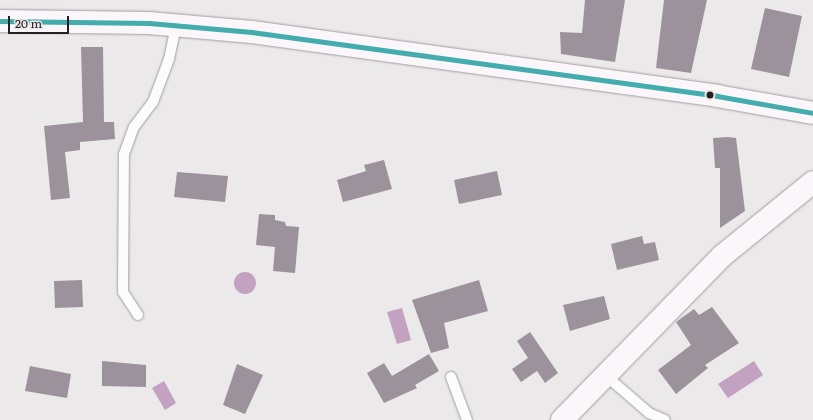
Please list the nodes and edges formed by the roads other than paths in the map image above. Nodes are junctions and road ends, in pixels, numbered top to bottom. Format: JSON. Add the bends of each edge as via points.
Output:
{"nodes":[{"id":1,"x":0,"y":21,"type":"edge"},
{"id":2,"x":176,"y":25,"type":"junction"},
{"id":3,"x":813,"y":113,"type":"edge"},
{"id":4,"x":813,"y":182,"type":"edge"},
{"id":5,"x":138,"y":315,"type":"dead end"},
{"id":6,"x":604,"y":374,"type":"junction"},
{"id":7,"x":451,"y":377,"type":"dead end"},
{"id":8,"x":467,"y":420,"type":"edge"},
{"id":9,"x":562,"y":420,"type":"edge"},
{"id":10,"x":665,"y":420,"type":"edge"}],
"edges":[{"from":1,"to":2,"type":"main road"},
{"from":2,"to":3,"type":"main road","via":[[252,32],[693,92]]},
{"from":2,"to":5,"type":"lane","via":[[169,59],[153,102],[134,128],[124,154],[123,292]]},
{"from":4,"to":6,"type":"main road","via":[[722,256]]},
{"from":6,"to":9,"type":"main road"},
{"from":6,"to":10,"type":"lane","via":[[649,413]]},
{"from":7,"to":8,"type":"lane"}]}
